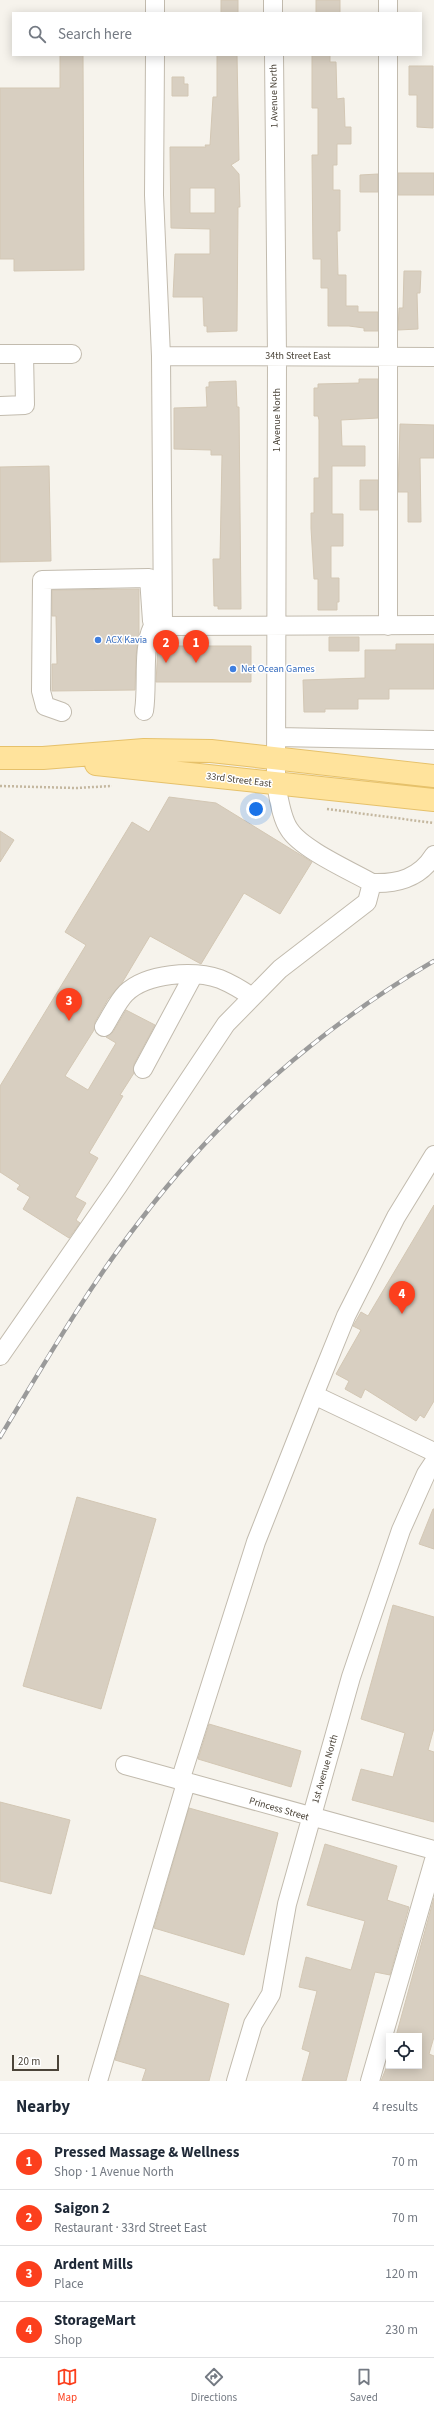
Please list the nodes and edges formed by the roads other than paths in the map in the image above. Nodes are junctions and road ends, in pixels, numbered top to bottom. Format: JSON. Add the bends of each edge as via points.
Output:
{"nodes":[{"id":1,"x":155,"y":0,"type":"edge"},
{"id":2,"x":273,"y":0,"type":"edge"},
{"id":3,"x":388,"y":0,"type":"edge"},
{"id":4,"x":155,"y":12,"type":"edge"},
{"id":5,"x":274,"y":12,"type":"edge"},
{"id":6,"x":388,"y":12,"type":"edge"},
{"id":7,"x":155,"y":56,"type":"edge"},
{"id":8,"x":274,"y":56,"type":"edge"},
{"id":9,"x":388,"y":56,"type":"edge"},
{"id":10,"x":0,"y":354,"type":"edge"},
{"id":11,"x":24,"y":354,"type":"junction"},
{"id":12,"x":72,"y":354,"type":"dead end"},
{"id":13,"x":161,"y":356,"type":"junction"},
{"id":14,"x":277,"y":356,"type":"junction"},
{"id":15,"x":388,"y":357,"type":"junction"},
{"id":16,"x":434,"y":357,"type":"edge"},
{"id":17,"x":0,"y":406,"type":"edge"},
{"id":18,"x":434,"y":625,"type":"edge"},
{"id":19,"x":388,"y":626,"type":"junction"},
{"id":20,"x":157,"y":627,"type":"junction"},
{"id":21,"x":277,"y":628,"type":"junction"},
{"id":22,"x":144,"y":711,"type":"dead end"},
{"id":23,"x":62,"y":712,"type":"dead end"},
{"id":24,"x":434,"y":740,"type":"edge"},
{"id":25,"x":277,"y":747,"type":"junction"},
{"id":26,"x":0,"y":758,"type":"edge"},
{"id":27,"x":43,"y":758,"type":"junction"},
{"id":28,"x":434,"y":776,"type":"edge"},
{"id":29,"x":276,"y":784,"type":"junction"},
{"id":30,"x":434,"y":800,"type":"edge"},
{"id":31,"x":434,"y":855,"type":"edge"},
{"id":32,"x":372,"y":883,"type":"junction"},
{"id":33,"x":193,"y":976,"type":"junction"},
{"id":34,"x":252,"y":997,"type":"junction"},
{"id":35,"x":104,"y":1027,"type":"dead end"},
{"id":36,"x":143,"y":1069,"type":"dead end"},
{"id":37,"x":434,"y":1155,"type":"edge"},
{"id":38,"x":0,"y":1356,"type":"edge"},
{"id":39,"x":314,"y":1395,"type":"junction"},
{"id":40,"x":434,"y":1452,"type":"edge"},
{"id":41,"x":434,"y":1462,"type":"edge"},
{"id":42,"x":125,"y":1765,"type":"dead end"},
{"id":43,"x":183,"y":1782,"type":"junction"},
{"id":44,"x":311,"y":1818,"type":"junction"},
{"id":45,"x":434,"y":1850,"type":"edge"},
{"id":46,"x":434,"y":1860,"type":"edge"},
{"id":47,"x":98,"y":2081,"type":"edge"},
{"id":48,"x":236,"y":2081,"type":"edge"},
{"id":49,"x":370,"y":2081,"type":"edge"}],
"edges":[{"from":1,"to":4,"type":"street"},
{"from":2,"to":5,"type":"street"},
{"from":3,"to":6,"type":"street"},
{"from":7,"to":13,"type":"street","via":[[154,195]]},
{"from":8,"to":14,"type":"street","name":"1 Avenue North"},
{"from":9,"to":15,"type":"street"},
{"from":10,"to":11,"type":"street"},
{"from":11,"to":12,"type":"street"},
{"from":11,"to":17,"type":"street","via":[[25,405]]},
{"from":13,"to":14,"type":"street","name":"34th Street East"},
{"from":13,"to":20,"type":"street"},
{"from":14,"to":15,"type":"street","name":"34th Street East"},
{"from":14,"to":21,"type":"street","name":"1 Avenue North"},
{"from":15,"to":16,"type":"street","name":"34th Street East"},
{"from":15,"to":19,"type":"street"},
{"from":18,"to":19,"type":"street"},
{"from":19,"to":21,"type":"street"},
{"from":20,"to":21,"type":"street"},
{"from":20,"to":22,"type":"street","via":[[148,638]]},
{"from":20,"to":23,"type":"street","via":[[149,578],[42,580],[41,691],[45,706]]},
{"from":21,"to":25,"type":"street","name":"1 Avenue North"},
{"from":24,"to":25,"type":"street","name":"33rd Street East"},
{"from":25,"to":27,"type":"main road","name":"33rd Street East","via":[[211,751],[144,750]]},
{"from":25,"to":28,"type":"main road","name":"33rd Street East"},
{"from":25,"to":29,"type":"street","name":"1 Avenue North"},
{"from":26,"to":27,"type":"main road","name":"33rd Street East"},
{"from":27,"to":29,"type":"main road","name":"33rd Street East"},
{"from":29,"to":30,"type":"main road","name":"33rd Street East"},
{"from":29,"to":32,"type":"street","name":"1 Avenue North","via":[[279,802],[292,834],[312,849]]},
{"from":31,"to":32,"type":"street","via":[[419,872],[403,881]]},
{"from":32,"to":34,"type":"street","via":[[367,902],[280,969]]},
{"from":33,"to":34,"type":"street","via":[[219,979]]},
{"from":33,"to":35,"type":"street","via":[[156,977],[142,982],[126,994]]},
{"from":33,"to":36,"type":"street"},
{"from":34,"to":38,"type":"street","via":[[226,1024]]},
{"from":37,"to":39,"type":"street","via":[[389,1231],[346,1316]]},
{"from":39,"to":40,"type":"street"},
{"from":39,"to":43,"type":"street","via":[[256,1542]]},
{"from":41,"to":44,"type":"street","name":"1st Avenue North","via":[[414,1500],[386,1572],[351,1677]]},
{"from":42,"to":43,"type":"street","name":"Princess Street"},
{"from":43,"to":44,"type":"street","name":"Princess Street"},
{"from":43,"to":47,"type":"street"},
{"from":44,"to":45,"type":"street","name":"Princess Street"},
{"from":44,"to":48,"type":"street","name":"1st Avenue North","via":[[287,1904],[271,1994],[253,2024]]},
{"from":46,"to":49,"type":"street"}]}
